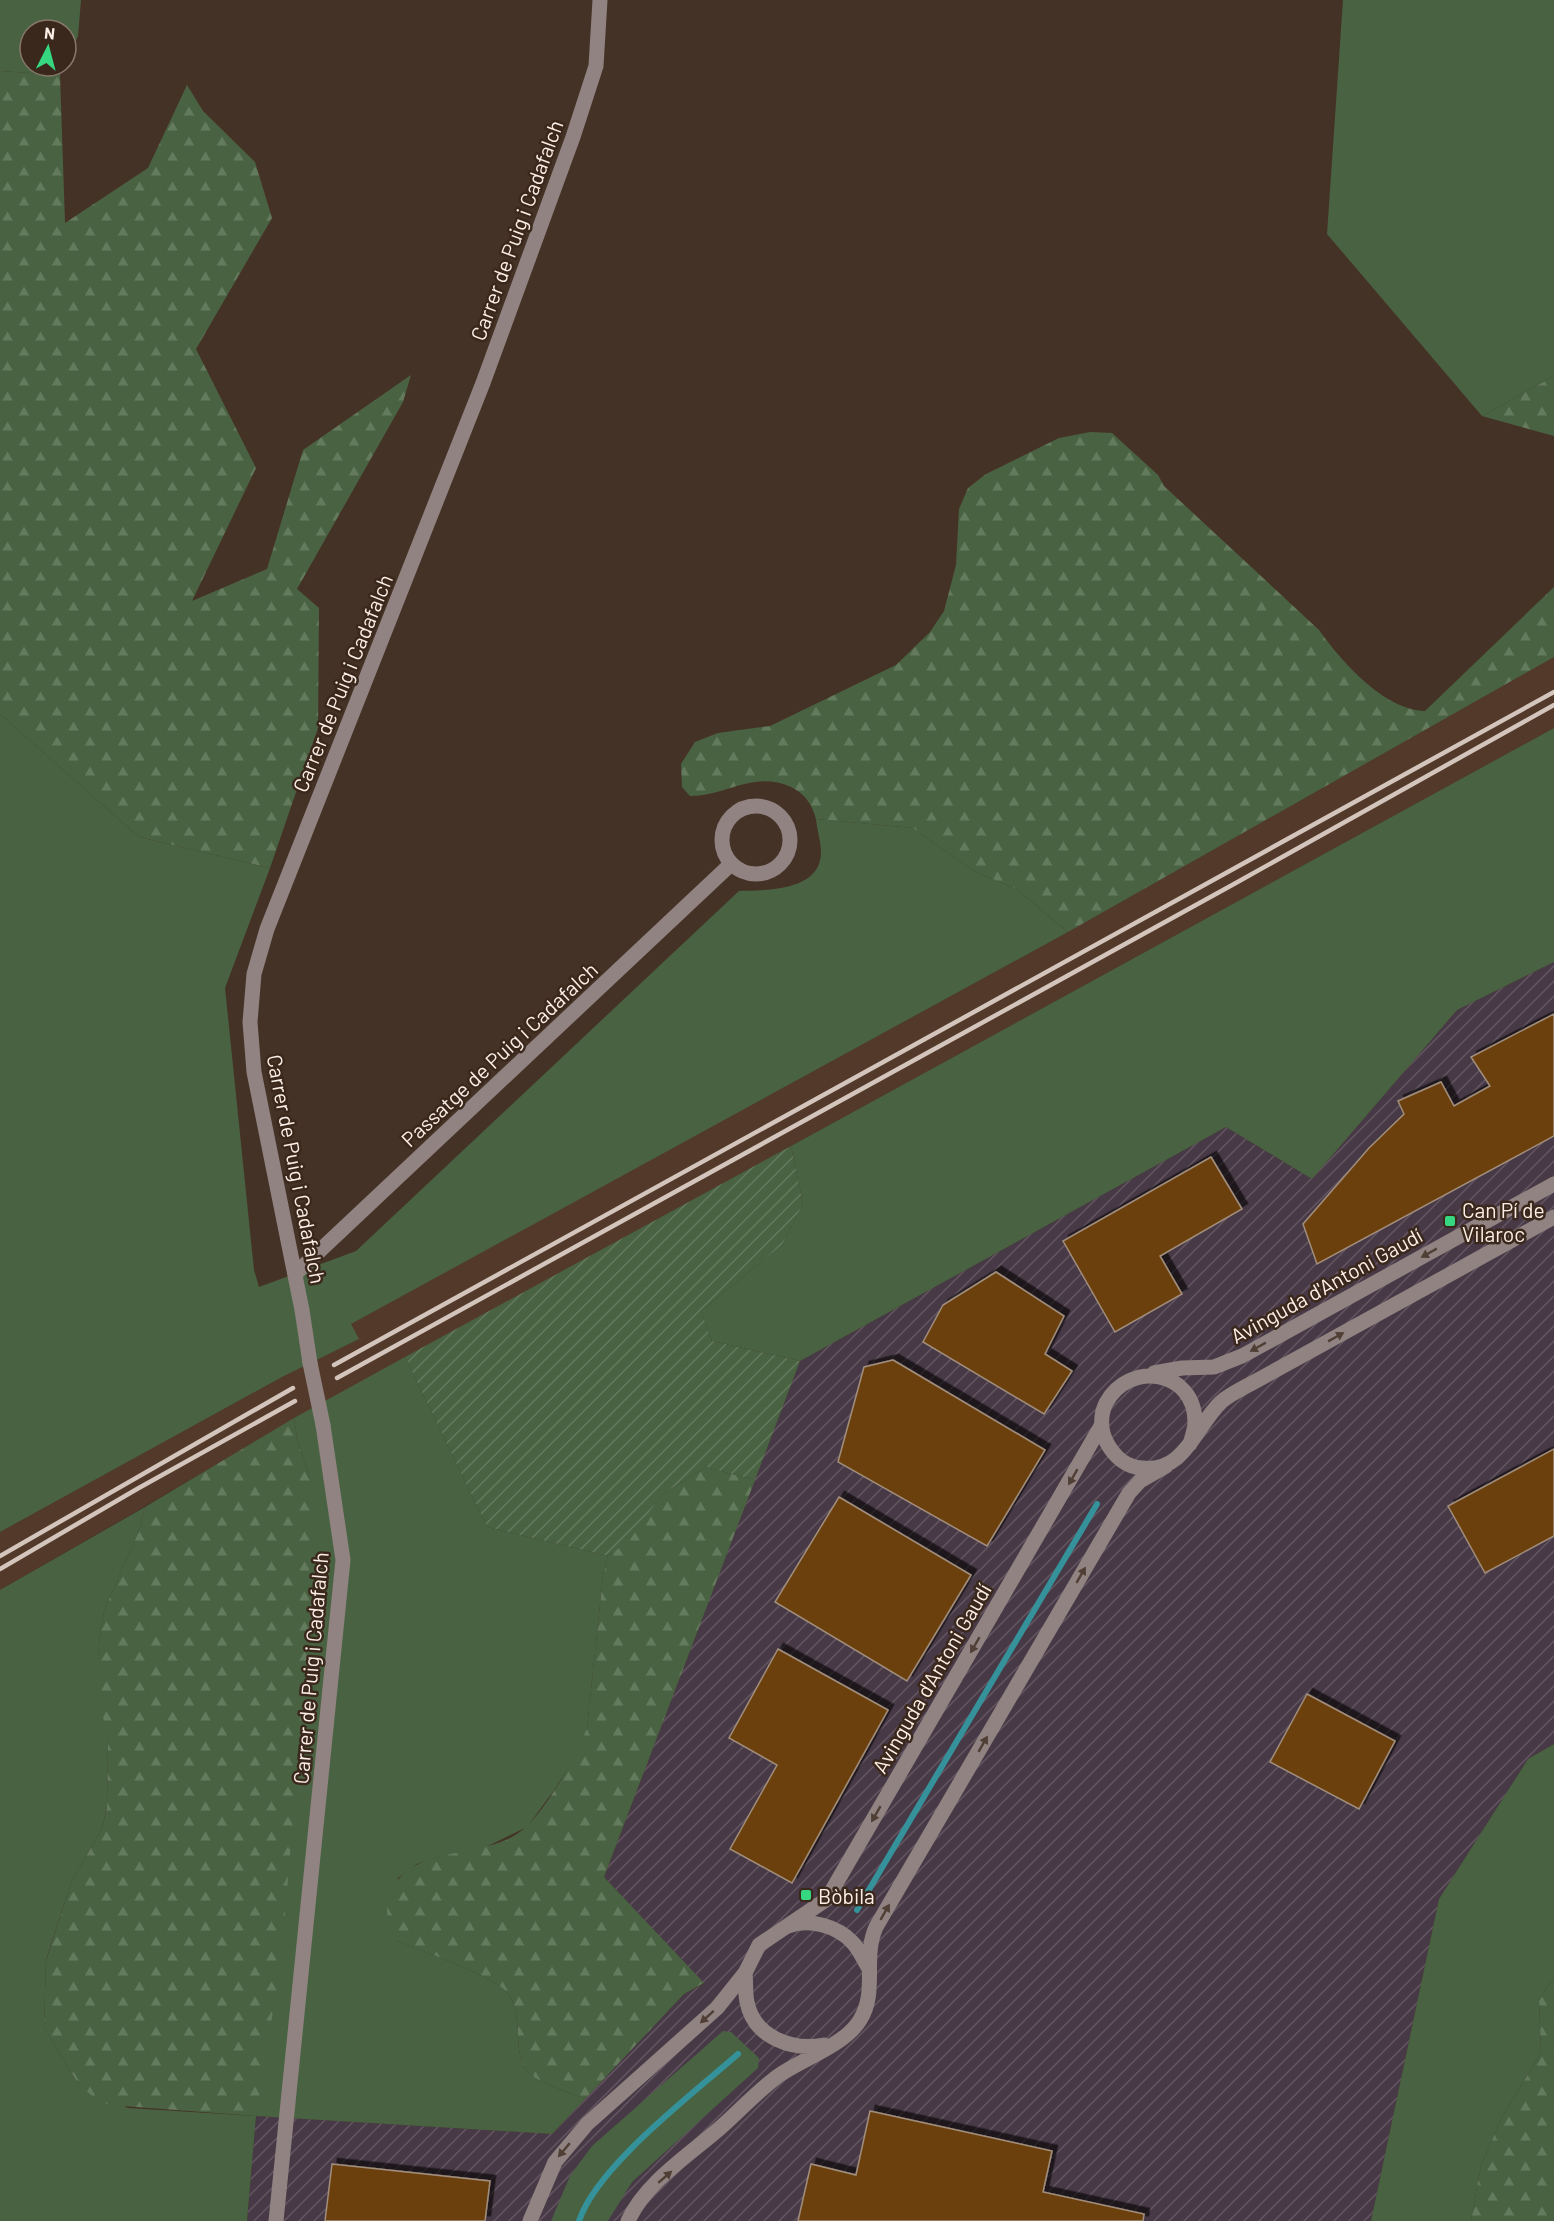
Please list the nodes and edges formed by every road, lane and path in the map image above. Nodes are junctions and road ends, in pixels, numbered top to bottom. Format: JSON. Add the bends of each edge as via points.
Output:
{"nodes":[{"id":1,"x":600,"y":0,"type":"edge"},
{"id":2,"x":731,"y":864,"type":"junction"},
{"id":3,"x":1554,"y":1184,"type":"edge"},
{"id":4,"x":1554,"y":1217,"type":"edge"},
{"id":5,"x":295,"y":1274,"type":"junction"},
{"id":6,"x":1141,"y":1376,"type":"junction"},
{"id":7,"x":1101,"y":1426,"type":"junction"},
{"id":8,"x":1190,"y":1444,"type":"junction"},
{"id":9,"x":1166,"y":1466,"type":"junction"},
{"id":10,"x":776,"y":1931,"type":"junction"},
{"id":11,"x":868,"y":1967,"type":"junction"},
{"id":12,"x":745,"y":1973,"type":"junction"},
{"id":13,"x":833,"y":2043,"type":"junction"},
{"id":14,"x":276,"y":2221,"type":"edge"},
{"id":15,"x":530,"y":2221,"type":"edge"},
{"id":16,"x":628,"y":2221,"type":"edge"}],
"edges":[{"from":1,"to":5,"type":"street","name":"Carrer de Puig i Cadafalch","via":[[596,66],[573,137],[483,383],[267,929],[255,974],[250,1022],[254,1072]]},
{"from":2,"to":2,"type":"street","via":[[724,854],[722,836],[730,817],[740,809],[756,806],[774,810],[783,818],[790,839],[789,851],[775,868],[758,874]]},
{"from":2,"to":5,"type":"street","name":"Passatge de Puig i Cadafalch"},
{"from":3,"to":6,"type":"street","name":"Avinguda d'Antoni Gaudí","one_way":true,"via":[[1242,1356],[1214,1367]]},
{"from":8,"to":4,"type":"street","one_way":true,"via":[[1221,1402]]},
{"from":5,"to":14,"type":"street","name":"Carrer de Puig i Cadafalch","bridge":true,"via":[[343,1560]]},
{"from":6,"to":7,"type":"street","via":[[1112,1391]]},
{"from":6,"to":8,"type":"street","via":[[1166,1378],[1188,1396],[1196,1423]]},
{"from":7,"to":9,"type":"street","via":[[1112,1452],[1122,1461],[1137,1468]]},
{"from":7,"to":10,"type":"street","name":"Avinguda d'Antoni Gaudí","one_way":true,"via":[[827,1899]]},
{"from":8,"to":9,"type":"street"},
{"from":11,"to":9,"type":"street","one_way":true,"via":[[870,1940],[876,1927],[1123,1503],[1140,1481]]},
{"from":10,"to":11,"type":"street","via":[[793,1924],[815,1923],[836,1930],[854,1943]]},
{"from":10,"to":12,"type":"street","name":"Avinguda d'Antoni Gaudí","via":[[759,1945]]},
{"from":11,"to":13,"type":"street","via":[[871,1986],[867,2007],[859,2022]]},
{"from":12,"to":13,"type":"street","via":[[747,2003],[756,2023],[773,2038],[793,2047]]},
{"from":12,"to":15,"type":"street","name":"Avinguda d'Antoni Gaudí","one_way":true,"via":[[717,2008],[587,2124],[555,2162]]},
{"from":16,"to":13,"type":"street","one_way":true,"via":[[652,2187],[778,2076]]}]}
